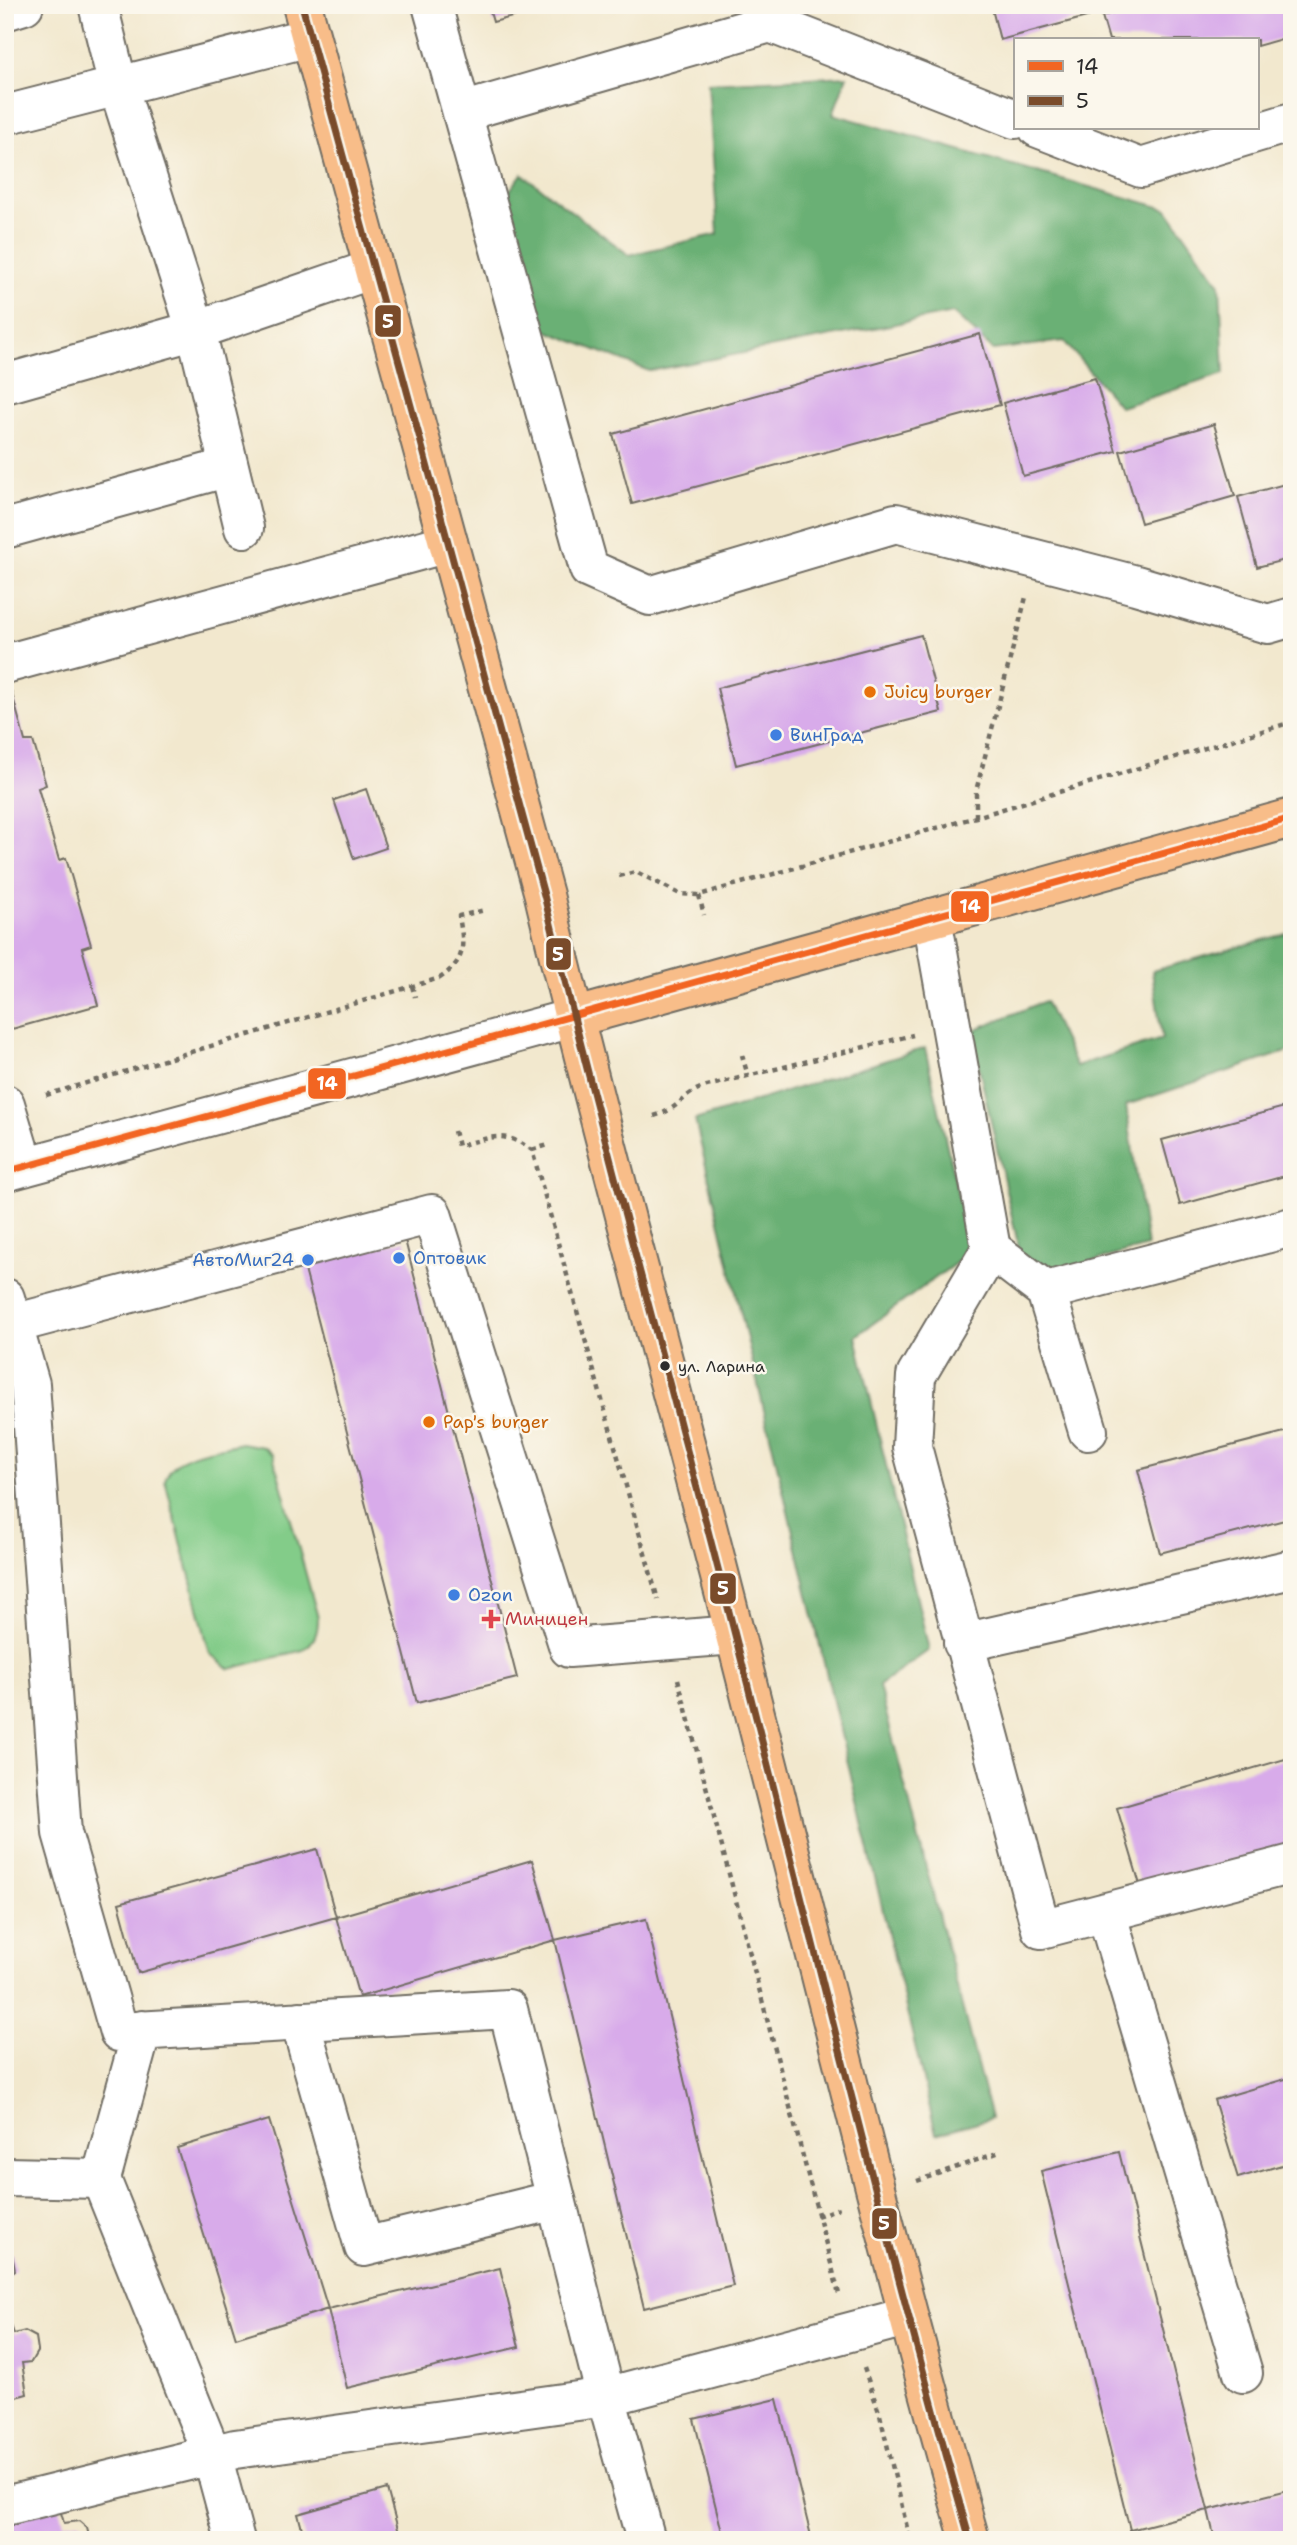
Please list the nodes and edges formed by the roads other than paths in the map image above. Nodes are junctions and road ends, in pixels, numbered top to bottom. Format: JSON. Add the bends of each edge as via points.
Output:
{"nodes":[{"id":1,"x":24,"y":5,"type":"edge"},
{"id":2,"x":98,"y":5,"type":"edge"},
{"id":3,"x":432,"y":5,"type":"edge"},
{"id":4,"x":5,"y":11,"type":"edge"},
{"id":5,"x":306,"y":21,"type":"edge"},
{"id":6,"x":118,"y":86,"type":"junction"},
{"id":7,"x":462,"y":111,"type":"junction"},
{"id":8,"x":5,"y":115,"type":"edge"},
{"id":9,"x":1014,"y":119,"type":"edge"},
{"id":10,"x":1292,"y":122,"type":"edge"},
{"id":11,"x":1043,"y":130,"type":"edge"},
{"id":12,"x":373,"y":269,"type":"junction"},
{"id":13,"x":196,"y":330,"type":"junction"},
{"id":14,"x":5,"y":384,"type":"edge"},
{"id":15,"x":229,"y":467,"type":"junction"},
{"id":16,"x":244,"y":528,"type":"dead end"},
{"id":17,"x":5,"y":529,"type":"edge"},
{"id":18,"x":448,"y":543,"type":"junction"},
{"id":19,"x":1292,"y":617,"type":"edge"},
{"id":20,"x":5,"y":664,"type":"edge"},
{"id":21,"x":1292,"y":818,"type":"edge"},
{"id":22,"x":932,"y":918,"type":"junction"},
{"id":23,"x":573,"y":1018,"type":"junction"},
{"id":24,"x":6,"y":1105,"type":"edge"},
{"id":25,"x":15,"y":1170,"type":"edge"},
{"id":26,"x":1292,"y":1227,"type":"edge"},
{"id":27,"x":991,"y":1249,"type":"junction"},
{"id":28,"x":1046,"y":1291,"type":"junction"},
{"id":29,"x":9,"y":1311,"type":"edge"},
{"id":30,"x":1088,"y":1431,"type":"dead end"},
{"id":31,"x":1292,"y":1569,"type":"edge"},
{"id":32,"x":735,"y":1635,"type":"junction"},
{"id":33,"x":963,"y":1643,"type":"junction"},
{"id":34,"x":1292,"y":1864,"type":"edge"},
{"id":35,"x":1105,"y":1912,"type":"junction"},
{"id":36,"x":300,"y":2021,"type":"junction"},
{"id":37,"x":142,"y":2030,"type":"junction"},
{"id":38,"x":5,"y":2177,"type":"edge"},
{"id":39,"x":101,"y":2179,"type":"junction"},
{"id":40,"x":556,"y":2200,"type":"junction"},
{"id":41,"x":906,"y":2317,"type":"junction"},
{"id":42,"x":1243,"y":2373,"type":"dead end"},
{"id":43,"x":606,"y":2396,"type":"junction"},
{"id":44,"x":212,"y":2455,"type":"junction"},
{"id":45,"x":5,"y":2506,"type":"edge"},
{"id":46,"x":235,"y":2540,"type":"edge"},
{"id":47,"x":646,"y":2540,"type":"edge"},
{"id":48,"x":970,"y":2540,"type":"edge"}],
"edges":[{"from":1,"to":4,"type":"street"},
{"from":2,"to":6,"type":"street"},
{"from":3,"to":7,"type":"street"},
{"from":5,"to":6,"type":"street"},
{"from":5,"to":12,"type":"main road"},
{"from":6,"to":8,"type":"street"},
{"from":6,"to":13,"type":"street"},
{"from":7,"to":9,"type":"street","via":[[770,23]]},
{"from":7,"to":19,"type":"street","via":[[589,569],[650,596],[896,523],[1268,624]]},
{"from":10,"to":11,"type":"street","via":[[1140,168]]},
{"from":12,"to":13,"type":"street"},
{"from":12,"to":18,"type":"main road"},
{"from":13,"to":14,"type":"street"},
{"from":13,"to":15,"type":"street"},
{"from":15,"to":16,"type":"street"},
{"from":15,"to":17,"type":"street"},
{"from":18,"to":20,"type":"street"},
{"from":18,"to":23,"type":"main road"},
{"from":21,"to":22,"type":"main road"},
{"from":22,"to":23,"type":"main road"},
{"from":22,"to":27,"type":"street"},
{"from":23,"to":25,"type":"street"},
{"from":23,"to":32,"type":"main road"},
{"from":24,"to":25,"type":"street"},
{"from":26,"to":28,"type":"street"},
{"from":27,"to":28,"type":"street"},
{"from":27,"to":33,"type":"street","via":[[916,1376],[912,1447]]},
{"from":28,"to":30,"type":"street"},
{"from":29,"to":32,"type":"street","via":[[432,1214],[569,1648]]},
{"from":29,"to":37,"type":"street","via":[[30,1384],[62,1833],[119,2032]]},
{"from":31,"to":33,"type":"street"},
{"from":32,"to":41,"type":"main road"},
{"from":33,"to":35,"type":"street","via":[[1041,1929]]},
{"from":34,"to":35,"type":"street"},
{"from":35,"to":42,"type":"street"},
{"from":36,"to":37,"type":"street"},
{"from":36,"to":40,"type":"street","via":[[508,2009]]},
{"from":36,"to":40,"type":"street","via":[[364,2247]]},
{"from":37,"to":39,"type":"street"},
{"from":38,"to":39,"type":"street"},
{"from":39,"to":44,"type":"street"},
{"from":40,"to":43,"type":"street"},
{"from":41,"to":43,"type":"street"},
{"from":41,"to":48,"type":"main road"},
{"from":43,"to":44,"type":"street","via":[[234,2448]]},
{"from":43,"to":47,"type":"street"},
{"from":44,"to":45,"type":"street"},
{"from":44,"to":46,"type":"street"}]}
